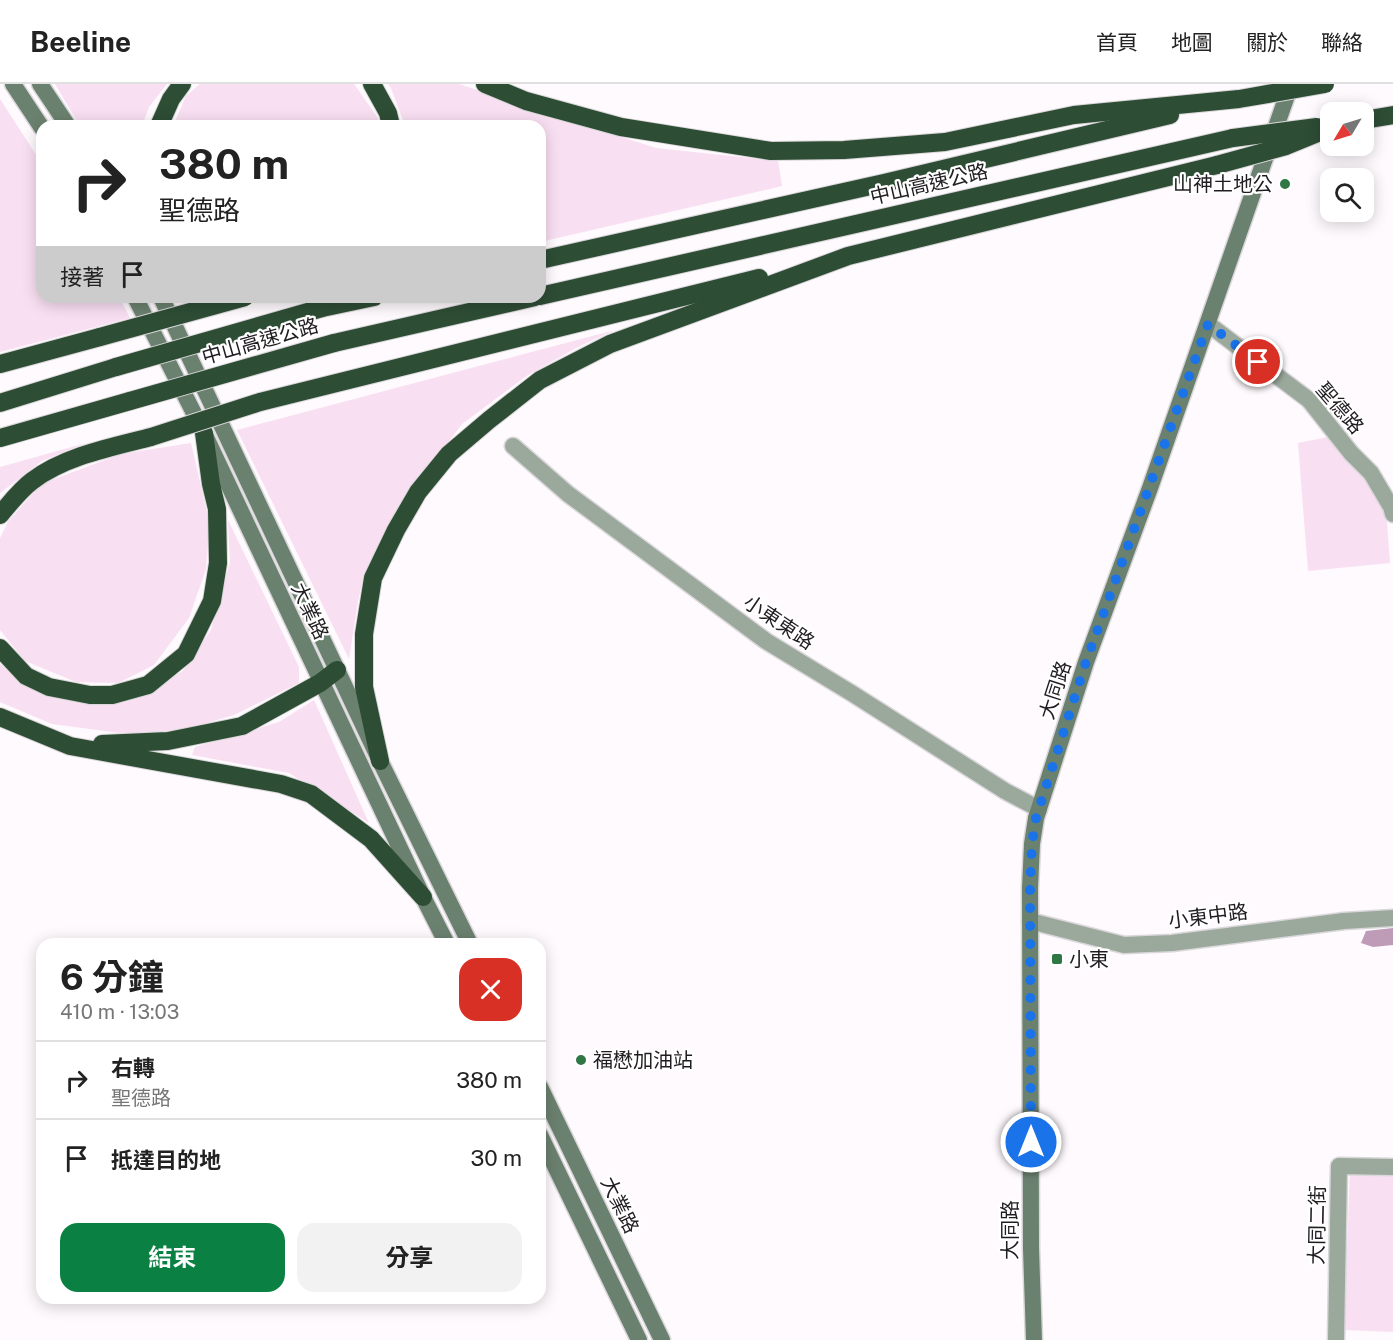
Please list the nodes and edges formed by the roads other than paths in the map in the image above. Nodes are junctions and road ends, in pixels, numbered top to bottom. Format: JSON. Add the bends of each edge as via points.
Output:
{"nodes":[{"id":1,"x":13,"y":84,"type":"edge"},
{"id":2,"x":40,"y":84,"type":"edge"},
{"id":3,"x":182,"y":84,"type":"edge"},
{"id":4,"x":372,"y":84,"type":"edge"},
{"id":5,"x":485,"y":84,"type":"edge"},
{"id":6,"x":1291,"y":84,"type":"edge"},
{"id":7,"x":1325,"y":84,"type":"edge"},
{"id":8,"x":1239,"y":99,"type":"junction"},
{"id":9,"x":1393,"y":115,"type":"edge"},
{"id":10,"x":1374,"y":118,"type":"edge"},
{"id":11,"x":37,"y":120,"type":"edge"},
{"id":12,"x":64,"y":120,"type":"edge"},
{"id":13,"x":162,"y":120,"type":"edge"},
{"id":14,"x":390,"y":120,"type":"edge"},
{"id":15,"x":1320,"y":128,"type":"edge"},
{"id":16,"x":1320,"y":131,"type":"edge"},
{"id":17,"x":848,"y":256,"type":"junction"},
{"id":18,"x":546,"y":259,"type":"edge"},
{"id":19,"x":546,"y":295,"type":"edge"},
{"id":20,"x":138,"y":303,"type":"edge"},
{"id":21,"x":165,"y":303,"type":"edge"},
{"id":22,"x":224,"y":303,"type":"edge"},
{"id":23,"x":346,"y":303,"type":"edge"},
{"id":24,"x":509,"y":303,"type":"edge"},
{"id":25,"x":1208,"y":324,"type":"junction"},
{"id":26,"x":0,"y":364,"type":"edge"},
{"id":27,"x":0,"y":403,"type":"edge"},
{"id":28,"x":204,"y":434,"type":"junction"},
{"id":29,"x":0,"y":438,"type":"edge"},
{"id":30,"x":513,"y":446,"type":"dead end"},
{"id":31,"x":1393,"y":514,"type":"edge"},
{"id":32,"x":0,"y":515,"type":"edge"},
{"id":33,"x":0,"y":648,"type":"edge"},
{"id":34,"x":337,"y":670,"type":"junction"},
{"id":35,"x":320,"y":682,"type":"junction"},
{"id":36,"x":0,"y":717,"type":"edge"},
{"id":37,"x":70,"y":746,"type":"junction"},
{"id":38,"x":380,"y":760,"type":"junction"},
{"id":39,"x":1039,"y":809,"type":"junction"},
{"id":40,"x":423,"y":897,"type":"junction"},
{"id":41,"x":1393,"y":918,"type":"edge"},
{"id":42,"x":1030,"y":921,"type":"junction"},
{"id":43,"x":444,"y":938,"type":"edge"},
{"id":44,"x":467,"y":938,"type":"edge"},
{"id":45,"x":546,"y":1100,"type":"edge"},
{"id":46,"x":546,"y":1147,"type":"edge"},
{"id":47,"x":1393,"y":1167,"type":"edge"},
{"id":48,"x":639,"y":1340,"type":"edge"},
{"id":49,"x":663,"y":1340,"type":"edge"},
{"id":50,"x":1034,"y":1340,"type":"edge"},
{"id":51,"x":1336,"y":1340,"type":"edge"}],
"edges":[{"from":1,"to":11,"type":"main road"},
{"from":2,"to":12,"type":"main road"},
{"from":3,"to":13,"type":"highway"},
{"from":4,"to":14,"type":"highway"},
{"from":5,"to":8,"type":"highway","via":[[526,101],[621,127],[771,151],[945,142],[1074,115]]},
{"from":6,"to":25,"type":"main road","name":"大同路"},
{"from":7,"to":8,"type":"highway","name":"中山高速公路","bridge":true},
{"from":8,"to":18,"type":"highway","name":"中山高速公路"},
{"from":9,"to":10,"type":"highway"},
{"from":15,"to":19,"type":"highway","name":"中山高速公路","bridge":true,"via":[[1233,138]]},
{"from":16,"to":17,"type":"highway","bridge":true,"via":[[1286,146],[1217,165]]},
{"from":17,"to":32,"type":"highway","bridge":true,"via":[[260,402],[88,454],[33,480]]},
{"from":17,"to":38,"type":"highway","via":[[609,344],[540,380],[449,454],[418,492],[373,578],[364,634],[364,687]]},
{"from":20,"to":28,"type":"main road","name":"大業路"},
{"from":21,"to":34,"type":"main road","name":"大業路"},
{"from":22,"to":26,"type":"highway","bridge":true},
{"from":23,"to":27,"type":"highway","name":"中山高速公路","bridge":true},
{"from":24,"to":29,"type":"highway","name":"中山高速公路","bridge":true,"via":[[334,343]]},
{"from":25,"to":31,"type":"street","name":"聖德路","via":[[1309,400],[1371,473]]},
{"from":25,"to":39,"type":"main road","name":"大同路","via":[[1086,662]]},
{"from":28,"to":33,"type":"highway","via":[[217,509],[218,563],[212,601],[186,654],[148,685],[112,695],[90,695],[49,687],[26,676]]},
{"from":28,"to":35,"type":"main road","name":"大業路"},
{"from":30,"to":39,"type":"street","name":"小東東路","via":[[568,494],[766,641]]},
{"from":34,"to":35,"type":"highway"},
{"from":34,"to":38,"type":"main road","name":"大業路"},
{"from":35,"to":37,"type":"highway","via":[[242,726],[168,741]]},
{"from":35,"to":40,"type":"main road","name":"大業路"},
{"from":36,"to":37,"type":"highway"},
{"from":37,"to":40,"type":"highway","via":[[281,784],[311,794],[371,839]]},
{"from":38,"to":44,"type":"main road","name":"大業路"},
{"from":39,"to":42,"type":"main road","name":"大同路","via":[[1032,844]]},
{"from":40,"to":43,"type":"main road","name":"大業路"},
{"from":41,"to":42,"type":"street","name":"小東中路","via":[[1124,945]]},
{"from":42,"to":50,"type":"main road","name":"大同路"},
{"from":45,"to":49,"type":"main road","name":"大業路"},
{"from":46,"to":48,"type":"main road"},
{"from":47,"to":51,"type":"street","name":"大同二街","via":[[1339,1166]]}]}
